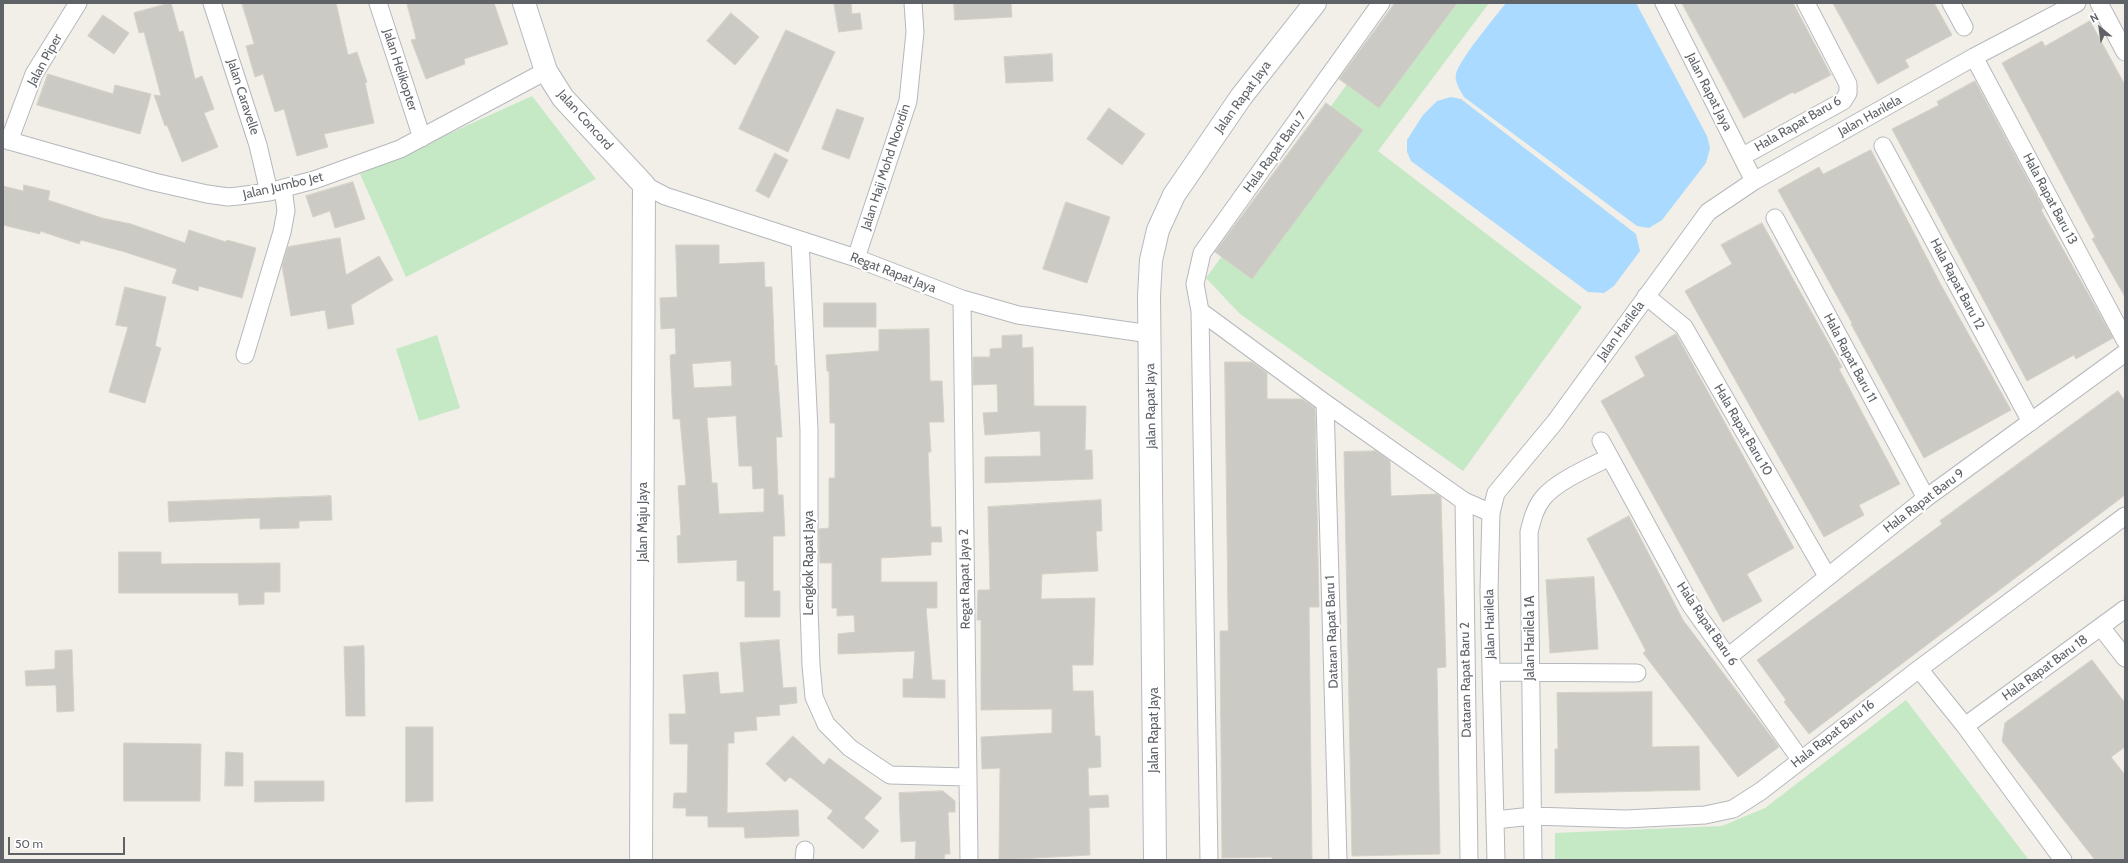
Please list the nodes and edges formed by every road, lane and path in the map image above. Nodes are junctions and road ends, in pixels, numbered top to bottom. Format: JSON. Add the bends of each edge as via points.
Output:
{"nodes":[{"id":1,"x":78,"y":3,"type":"edge"},
{"id":2,"x":212,"y":3,"type":"edge"},
{"id":3,"x":378,"y":3,"type":"edge"},
{"id":4,"x":524,"y":3,"type":"edge"},
{"id":5,"x":913,"y":3,"type":"edge"},
{"id":6,"x":1315,"y":3,"type":"edge"},
{"id":7,"x":1382,"y":3,"type":"edge"},
{"id":8,"x":1664,"y":3,"type":"edge"},
{"id":9,"x":1806,"y":3,"type":"edge"},
{"id":10,"x":1951,"y":3,"type":"edge"},
{"id":11,"x":2077,"y":3,"type":"edge"},
{"id":12,"x":2098,"y":3,"type":"edge"},
{"id":13,"x":1964,"y":27,"type":"dead end"},
{"id":14,"x":2125,"y":52,"type":"edge"},
{"id":15,"x":1974,"y":57,"type":"junction"},
{"id":16,"x":546,"y":71,"type":"junction"},
{"id":17,"x":422,"y":138,"type":"junction"},
{"id":18,"x":6,"y":140,"type":"edge"},
{"id":19,"x":1883,"y":146,"type":"dead end"},
{"id":20,"x":1743,"y":156,"type":"junction"},
{"id":21,"x":1754,"y":181,"type":"junction"},
{"id":22,"x":644,"y":185,"type":"junction"},
{"id":23,"x":276,"y":190,"type":"junction"},
{"id":24,"x":1775,"y":218,"type":"dead end"},
{"id":25,"x":800,"y":240,"type":"junction"},
{"id":26,"x":856,"y":258,"type":"junction"},
{"id":27,"x":1646,"y":296,"type":"junction"},
{"id":28,"x":962,"y":299,"type":"junction"},
{"id":29,"x":1200,"y":311,"type":"junction"},
{"id":30,"x":1150,"y":334,"type":"junction"},
{"id":31,"x":2125,"y":340,"type":"edge"},
{"id":32,"x":2125,"y":353,"type":"edge"},
{"id":33,"x":245,"y":356,"type":"dead end"},
{"id":34,"x":1325,"y":403,"type":"junction"},
{"id":35,"x":2031,"y":422,"type":"junction"},
{"id":36,"x":1601,"y":441,"type":"dead end"},
{"id":37,"x":1610,"y":457,"type":"junction"},
{"id":38,"x":1926,"y":498,"type":"junction"},
{"id":39,"x":1464,"y":501,"type":"junction"},
{"id":40,"x":1491,"y":512,"type":"junction"},
{"id":41,"x":2125,"y":516,"type":"edge"},
{"id":42,"x":1827,"y":576,"type":"junction"},
{"id":43,"x":2125,"y":609,"type":"edge"},
{"id":44,"x":2101,"y":627,"type":"junction"},
{"id":45,"x":1728,"y":656,"type":"junction"},
{"id":46,"x":2125,"y":658,"type":"edge"},
{"id":47,"x":1919,"y":668,"type":"junction"},
{"id":48,"x":1530,"y":671,"type":"junction"},
{"id":49,"x":1492,"y":672,"type":"junction"},
{"id":50,"x":1637,"y":673,"type":"dead end"},
{"id":51,"x":1965,"y":726,"type":"junction"},
{"id":52,"x":1800,"y":760,"type":"junction"},
{"id":53,"x":967,"y":777,"type":"junction"},
{"id":54,"x":1532,"y":816,"type":"junction"},
{"id":55,"x":1494,"y":820,"type":"junction"},
{"id":56,"x":641,"y":860,"type":"edge"},
{"id":57,"x":969,"y":860,"type":"edge"},
{"id":58,"x":1155,"y":860,"type":"edge"},
{"id":59,"x":1209,"y":860,"type":"edge"},
{"id":60,"x":1338,"y":860,"type":"edge"},
{"id":61,"x":1468,"y":860,"type":"edge"},
{"id":62,"x":1496,"y":860,"type":"edge"},
{"id":63,"x":1533,"y":860,"type":"edge"},
{"id":64,"x":2063,"y":860,"type":"edge"}],
"edges":[{"from":1,"to":18,"type":"street","name":"Jalan Piper","via":[[34,74]]},
{"from":2,"to":23,"type":"street","name":"Jalan Caravelle","via":[[258,145]]},
{"from":3,"to":17,"type":"street","name":"Jalan Helikopter"},
{"from":4,"to":16,"type":"street","name":"Jalan Concord"},
{"from":5,"to":26,"type":"street","name":"Jalan Haji Mohd Noordin","via":[[915,32],[908,101]]},
{"from":6,"to":30,"type":"street","name":"Jalan Rapat Jaya","via":[[1241,97],[1174,195],[1158,230],[1151,260]]},
{"from":7,"to":29,"type":"street","name":"Hala Rapat Baru 7","via":[[1202,253],[1195,284]]},
{"from":8,"to":20,"type":"street","name":"Jalan Rapat Jaya"},
{"from":9,"to":20,"type":"street","name":"Hala Rapat Baru 6","via":[[1848,84],[1848,93],[1843,101]]},
{"from":10,"to":13,"type":"street"},
{"from":11,"to":15,"type":"street","name":"Jalan Harilela"},
{"from":12,"to":14,"type":"street"},
{"from":15,"to":21,"type":"street","name":"Jalan Harilela"},
{"from":15,"to":31,"type":"street","name":"Hala Rapat Baru 13"},
{"from":16,"to":17,"type":"street","name":"Jalan Jumbo Jet"},
{"from":16,"to":22,"type":"street","name":"Jalan Concord","via":[[563,98]]},
{"from":17,"to":23,"type":"street","name":"Jalan Jumbo Jet","via":[[377,158]]},
{"from":18,"to":23,"type":"street","name":"Jalan Jumbo Jet","via":[[154,182],[228,198]]},
{"from":19,"to":35,"type":"street","name":"Hala Rapat Baru 12"},
{"from":20,"to":21,"type":"street","name":"Jalan Rapat Jaya"},
{"from":21,"to":27,"type":"street","name":"Jalan Harilela","via":[[1708,212]]},
{"from":22,"to":25,"type":"street","name":"Regat Rapat Jaya","via":[[665,196]]},
{"from":22,"to":56,"type":"street","name":"Jalan Maju Jaya"},
{"from":23,"to":33,"type":"street","name":"Jalan Caravelle","via":[[286,211]]},
{"from":24,"to":38,"type":"street","name":"Hala Rapat Baru 11"},
{"from":25,"to":26,"type":"street","name":"Regat Rapat Jaya"},
{"from":25,"to":53,"type":"street","name":"Lengkok Rapat Jaya","via":[[809,430],[809,607],[814,698],[826,724],[850,748],[890,775]]},
{"from":26,"to":28,"type":"street","name":"Regat Rapat Jaya"},
{"from":27,"to":40,"type":"street","name":"Jalan Harilela","via":[[1555,422],[1496,493]]},
{"from":27,"to":42,"type":"street","name":"Hala Rapat Baru 10","via":[[1684,327]]},
{"from":28,"to":30,"type":"street","name":"Regat Rapat Jaya","via":[[1018,314]]},
{"from":28,"to":53,"type":"street","name":"Regat Rapat Jaya 2"},
{"from":29,"to":34,"type":"street"},
{"from":29,"to":59,"type":"street"},
{"from":30,"to":58,"type":"street","name":"Jalan Rapat Jaya"},
{"from":32,"to":35,"type":"street","name":"Hala Rapat Baru 9"},
{"from":34,"to":39,"type":"street"},
{"from":34,"to":60,"type":"street","name":"Dataran Rapat Baru 1"},
{"from":35,"to":38,"type":"street","name":"Hala Rapat Baru 9"},
{"from":36,"to":37,"type":"street","name":"Hala Rapat Baru 6"},
{"from":37,"to":45,"type":"street","name":"Hala Rapat Baru 6","via":[[1690,604]]},
{"from":37,"to":48,"type":"street","name":"Jalan Harilela 1A","via":[[1563,483],[1544,497],[1535,511],[1529,532]]},
{"from":38,"to":42,"type":"street","name":"Hala Rapat Baru 9"},
{"from":39,"to":40,"type":"street"},
{"from":39,"to":61,"type":"street","name":"Dataran Rapat Baru 2"},
{"from":40,"to":49,"type":"street","name":"Jalan Harilela","via":[[1489,590]]},
{"from":41,"to":47,"type":"street","name":"Hala Rapat Baru 16"},
{"from":42,"to":45,"type":"street","name":"Hala Rapat Baru 9"},
{"from":43,"to":44,"type":"street","name":"Hala Rapat Baru 18"},
{"from":44,"to":46,"type":"street"},
{"from":44,"to":51,"type":"street","name":"Hala Rapat Baru 18"},
{"from":45,"to":52,"type":"street","name":"Hala Rapat Baru 6"},
{"from":47,"to":51,"type":"street"},
{"from":47,"to":52,"type":"street","name":"Hala Rapat Baru 16"},
{"from":48,"to":49,"type":"street"},
{"from":48,"to":50,"type":"street"},
{"from":48,"to":54,"type":"street","name":"Jalan Harilela 1A"},
{"from":49,"to":55,"type":"street","name":"Jalan Harilela"},
{"from":51,"to":64,"type":"street"},
{"from":52,"to":54,"type":"street","name":"Hala Rapat Baru 16","via":[[1733,809],[1705,815],[1626,819]]},
{"from":53,"to":57,"type":"street","name":"Regat Rapat Jaya 2"},
{"from":54,"to":55,"type":"street","name":"Hala Rapat Baru 16"},
{"from":54,"to":63,"type":"street","name":"Jalan Harilela 1A"},
{"from":55,"to":62,"type":"street","name":"Jalan Harilela"}]}
